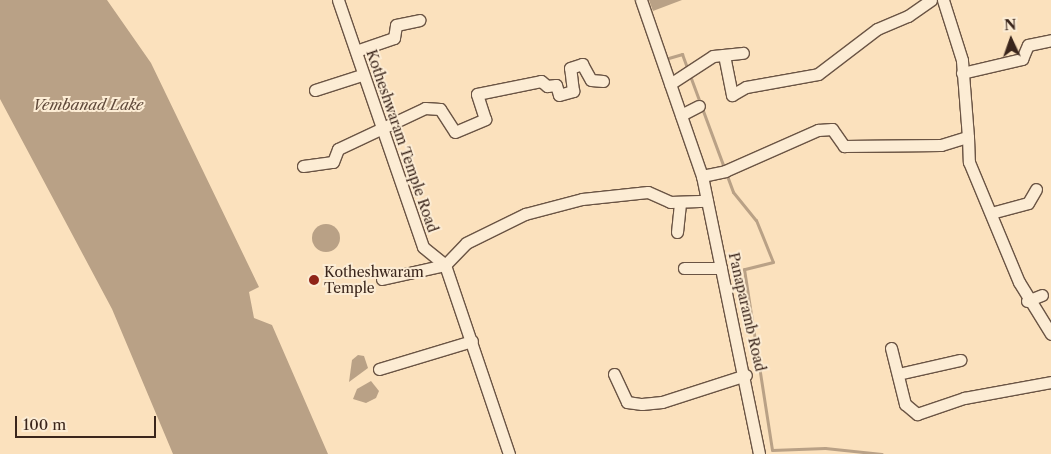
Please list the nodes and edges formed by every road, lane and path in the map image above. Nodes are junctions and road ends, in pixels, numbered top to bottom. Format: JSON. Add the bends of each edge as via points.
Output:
{"nodes":[{"id":1,"x":338,"y":0,"type":"edge"},
{"id":2,"x":641,"y":0,"type":"edge"},
{"id":3,"x":930,"y":0,"type":"edge"},
{"id":4,"x":943,"y":0,"type":"edge"},
{"id":5,"x":419,"y":20,"type":"dead end"},
{"id":6,"x":1051,"y":40,"type":"edge"},
{"id":7,"x":356,"y":51,"type":"junction"},
{"id":8,"x":743,"y":54,"type":"dead end"},
{"id":9,"x":724,"y":55,"type":"junction"},
{"id":10,"x":962,"y":73,"type":"junction"},
{"id":11,"x":362,"y":74,"type":"junction"},
{"id":12,"x":603,"y":80,"type":"dead end"},
{"id":13,"x":670,"y":84,"type":"junction"},
{"id":14,"x":315,"y":90,"type":"dead end"},
{"id":15,"x":699,"y":106,"type":"dead end"},
{"id":16,"x":681,"y":115,"type":"junction"},
{"id":17,"x":381,"y":128,"type":"junction"},
{"id":18,"x":968,"y":137,"type":"junction"},
{"id":19,"x":302,"y":166,"type":"dead end"},
{"id":20,"x":702,"y":176,"type":"junction"},
{"id":21,"x":1036,"y":189,"type":"dead end"},
{"id":22,"x":707,"y":201,"type":"junction"},
{"id":23,"x":680,"y":203,"type":"junction"},
{"id":24,"x":991,"y":213,"type":"junction"},
{"id":25,"x":677,"y":232,"type":"dead end"},
{"id":26,"x":445,"y":265,"type":"junction"},
{"id":27,"x":684,"y":268,"type":"dead end"},
{"id":28,"x":721,"y":268,"type":"junction"},
{"id":29,"x":382,"y":279,"type":"dead end"},
{"id":30,"x":1042,"y":295,"type":"dead end"},
{"id":31,"x":1027,"y":301,"type":"junction"},
{"id":32,"x":1051,"y":334,"type":"edge"},
{"id":33,"x":472,"y":341,"type":"junction"},
{"id":34,"x":891,"y":348,"type":"dead end"},
{"id":35,"x":960,"y":360,"type":"dead end"},
{"id":36,"x":379,"y":368,"type":"dead end"},
{"id":37,"x":614,"y":374,"type":"dead end"},
{"id":38,"x":898,"y":374,"type":"junction"},
{"id":39,"x":746,"y":375,"type":"junction"},
{"id":40,"x":1051,"y":382,"type":"edge"},
{"id":41,"x":509,"y":454,"type":"edge"},
{"id":42,"x":760,"y":454,"type":"edge"}],
"edges":[{"from":1,"to":7,"type":"street","name":"Kotheshwaram Temple Road","via":[[348,38]]},
{"from":2,"to":13,"type":"street","name":"Panaparamb Road"},
{"from":3,"to":9,"type":"street","via":[[908,16],[877,29],[818,74],[746,87],[732,94]]},
{"from":4,"to":10,"type":"street","via":[[962,60]]},
{"from":5,"to":7,"type":"street","via":[[396,25],[394,38]]},
{"from":6,"to":10,"type":"street","via":[[1028,45],[1022,58]]},
{"from":7,"to":11,"type":"street","name":"Kotheshwaram Temple Road"},
{"from":8,"to":9,"type":"street"},
{"from":9,"to":13,"type":"street","via":[[713,56]]},
{"from":10,"to":18,"type":"street"},
{"from":11,"to":14,"type":"street"},
{"from":11,"to":17,"type":"street","name":"Kotheshwaram Temple Road"},
{"from":12,"to":17,"type":"street","via":[[591,80],[582,64],[570,68],[572,91],[559,95],[556,85],[547,86],[541,81],[477,94],[485,119],[455,132],[440,109],[433,106]]},
{"from":13,"to":16,"type":"street","name":"Panaparamb Road"},
{"from":15,"to":16,"type":"street"},
{"from":16,"to":20,"type":"street","name":"Panaparamb Road"},
{"from":17,"to":19,"type":"street","via":[[338,149],[334,162]]},
{"from":17,"to":26,"type":"street","name":"Kotheshwaram Temple Road","via":[[423,246]]},
{"from":18,"to":20,"type":"street","via":[[941,145],[844,146],[832,129],[818,130],[725,171]]},
{"from":18,"to":24,"type":"street","via":[[969,162]]},
{"from":20,"to":22,"type":"street","name":"Panaparamb Road"},
{"from":21,"to":24,"type":"street","via":[[1028,203]]},
{"from":22,"to":23,"type":"street"},
{"from":22,"to":28,"type":"street","name":"Panaparamb Road"},
{"from":23,"to":25,"type":"street"},
{"from":23,"to":26,"type":"street","via":[[648,192],[582,199],[525,214],[466,243]]},
{"from":24,"to":31,"type":"street"},
{"from":26,"to":29,"type":"street"},
{"from":26,"to":33,"type":"street","name":"Kotheshwaram Temple Road"},
{"from":27,"to":28,"type":"street"},
{"from":28,"to":39,"type":"street","name":"Panaparamb Road"},
{"from":30,"to":31,"type":"street"},
{"from":31,"to":32,"type":"street"},
{"from":33,"to":36,"type":"street"},
{"from":33,"to":41,"type":"street","name":"Kotheshwaram Temple Road"},
{"from":34,"to":38,"type":"street"},
{"from":35,"to":38,"type":"street"},
{"from":37,"to":39,"type":"street","via":[[627,402],[642,404],[662,402]]},
{"from":38,"to":40,"type":"street","via":[[905,404],[917,414],[964,398]]},
{"from":39,"to":42,"type":"street","name":"Panaparamb Road"}]}
